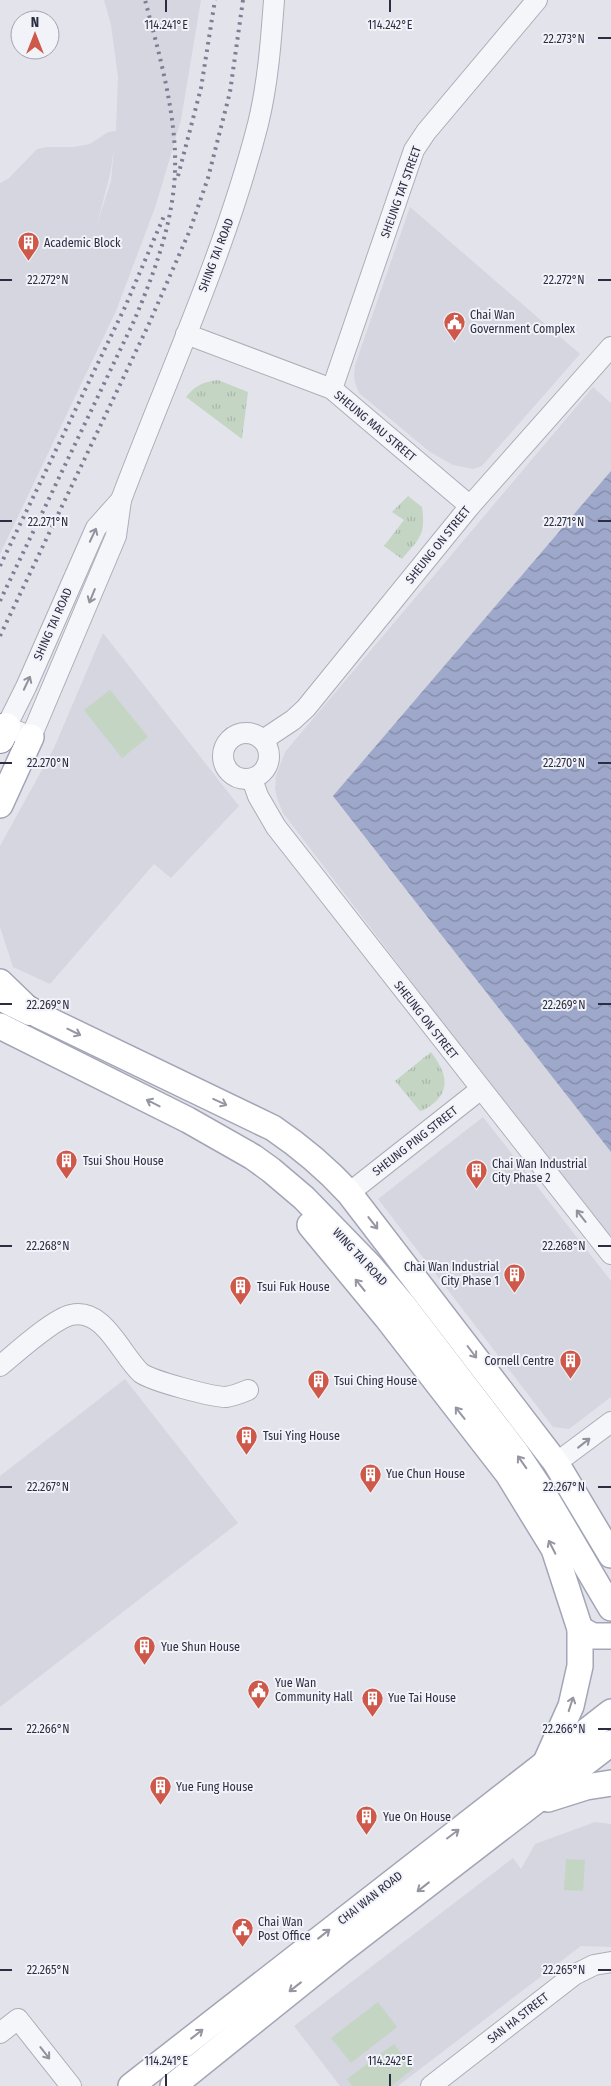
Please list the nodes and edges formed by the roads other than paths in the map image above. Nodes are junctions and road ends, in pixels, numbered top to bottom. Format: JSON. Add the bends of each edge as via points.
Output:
{"nodes":[{"id":1,"x":274,"y":0,"type":"edge"},
{"id":2,"x":537,"y":0,"type":"edge"},
{"id":3,"x":186,"y":334,"type":"junction"},
{"id":4,"x":611,"y":347,"type":"edge"},
{"id":5,"x":332,"y":389,"type":"junction"},
{"id":6,"x":121,"y":500,"type":"junction"},
{"id":7,"x":470,"y":506,"type":"junction"},
{"id":8,"x":2,"y":730,"type":"edge"},
{"id":9,"x":31,"y":737,"type":"junction"},
{"id":10,"x":263,"y":740,"type":"junction"},
{"id":11,"x":252,"y":779,"type":"junction"},
{"id":12,"x":0,"y":805,"type":"edge"},
{"id":13,"x":0,"y":982,"type":"edge"},
{"id":14,"x":0,"y":996,"type":"edge"},
{"id":15,"x":30,"y":1011,"type":"junction"},
{"id":16,"x":0,"y":1026,"type":"edge"},
{"id":17,"x":481,"y":1089,"type":"junction"},
{"id":18,"x":271,"y":1170,"type":"junction"},
{"id":19,"x":349,"y":1193,"type":"junction"},
{"id":20,"x":611,"y":1254,"type":"edge"},
{"id":21,"x":0,"y":1366,"type":"edge"},
{"id":22,"x":248,"y":1390,"type":"dead end"},
{"id":23,"x":611,"y":1422,"type":"edge"},
{"id":24,"x":556,"y":1463,"type":"junction"},
{"id":25,"x":611,"y":1554,"type":"edge"},
{"id":26,"x":611,"y":1608,"type":"edge"},
{"id":27,"x":580,"y":1629,"type":"junction"},
{"id":28,"x":611,"y":1636,"type":"edge"},
{"id":29,"x":611,"y":1712,"type":"edge"},
{"id":30,"x":611,"y":1743,"type":"edge"},
{"id":31,"x":545,"y":1764,"type":"junction"},
{"id":32,"x":611,"y":1783,"type":"edge"},
{"id":33,"x":531,"y":1804,"type":"junction"},
{"id":34,"x":611,"y":1962,"type":"edge"},
{"id":35,"x":0,"y":2033,"type":"edge"},
{"id":36,"x":71,"y":2086,"type":"edge"},
{"id":37,"x":131,"y":2086,"type":"edge"},
{"id":38,"x":173,"y":2086,"type":"edge"},
{"id":39,"x":431,"y":2086,"type":"edge"}],
"edges":[{"from":1,"to":3,"type":"street","name":"SHING TAI ROAD","via":[[269,58],[258,122],[229,222]]},
{"from":2,"to":5,"type":"street","name":"SHEUNG TAT STREET","via":[[414,150]]},
{"from":3,"to":5,"type":"street","name":"SHEUNG MAU STREET"},
{"from":3,"to":6,"type":"street","name":"SHING TAI ROAD"},
{"from":4,"to":7,"type":"street","name":"SHEUNG ON STREET"},
{"from":5,"to":7,"type":"street","name":"SHEUNG MAU STREET"},
{"from":8,"to":6,"type":"street","name":"SHING TAI ROAD","one_way":true,"via":[[96,528]]},
{"from":6,"to":9,"type":"street","name":"SHING TAI ROAD","one_way":true,"via":[[116,536]]},
{"from":7,"to":10,"type":"street","name":"SHEUNG ON STREET","via":[[306,708]]},
{"from":8,"to":9,"type":"street"},
{"from":9,"to":12,"type":"main road"},
{"from":10,"to":11,"type":"street","via":[[270,754],[269,762],[265,770]]},
{"from":10,"to":11,"type":"street","via":[[250,733],[242,733],[229,740],[223,753],[230,773],[237,778]]},
{"from":11,"to":17,"type":"street","name":"SHEUNG ON STREET","via":[[276,827]]},
{"from":13,"to":15,"type":"main road"},
{"from":14,"to":15,"type":"highway"},
{"from":15,"to":19,"type":"main road","one_way":true,"via":[[273,1128],[305,1151]]},
{"from":18,"to":16,"type":"main road","name":"WING TAI ROAD","one_way":true,"via":[[188,1120]]},
{"from":17,"to":19,"type":"street","name":"SHEUNG PING STREET"},
{"from":20,"to":17,"type":"street","name":"SHEUNG ON STREET","one_way":true},
{"from":26,"to":18,"type":"main road","name":"WING TAI ROAD","one_way":true,"via":[[533,1477],[404,1306],[322,1216]]},
{"from":27,"to":18,"type":"main road","one_way":true,"via":[[554,1549],[508,1474],[309,1224]]},
{"from":19,"to":24,"type":"main road","one_way":true},
{"from":21,"to":22,"type":"street","via":[[63,1317],[82,1314],[100,1322],[139,1370],[149,1377],[216,1396],[232,1396]]},
{"from":24,"to":23,"type":"street","one_way":true},
{"from":24,"to":25,"type":"main road"},
{"from":27,"to":28,"type":"main road","via":[[592,1636]]},
{"from":31,"to":27,"type":"main road","one_way":true,"via":[[571,1706],[580,1666]]},
{"from":29,"to":31,"type":"main road","name":"CHAI WAN ROAD"},
{"from":30,"to":33,"type":"main road","name":"CHAI WAN ROAD"},
{"from":37,"to":31,"type":"main road","name":"CHAI WAN ROAD","one_way":true},
{"from":32,"to":33,"type":"main road","name":"CHAI WAN ROAD"},
{"from":33,"to":38,"type":"main road","name":"CHAI WAN ROAD","one_way":true},
{"from":34,"to":39,"type":"street","name":"SAN HA STREET","via":[[594,1965],[574,1975]]},
{"from":35,"to":36,"type":"street","one_way":true,"via":[[18,2019]]}]}
